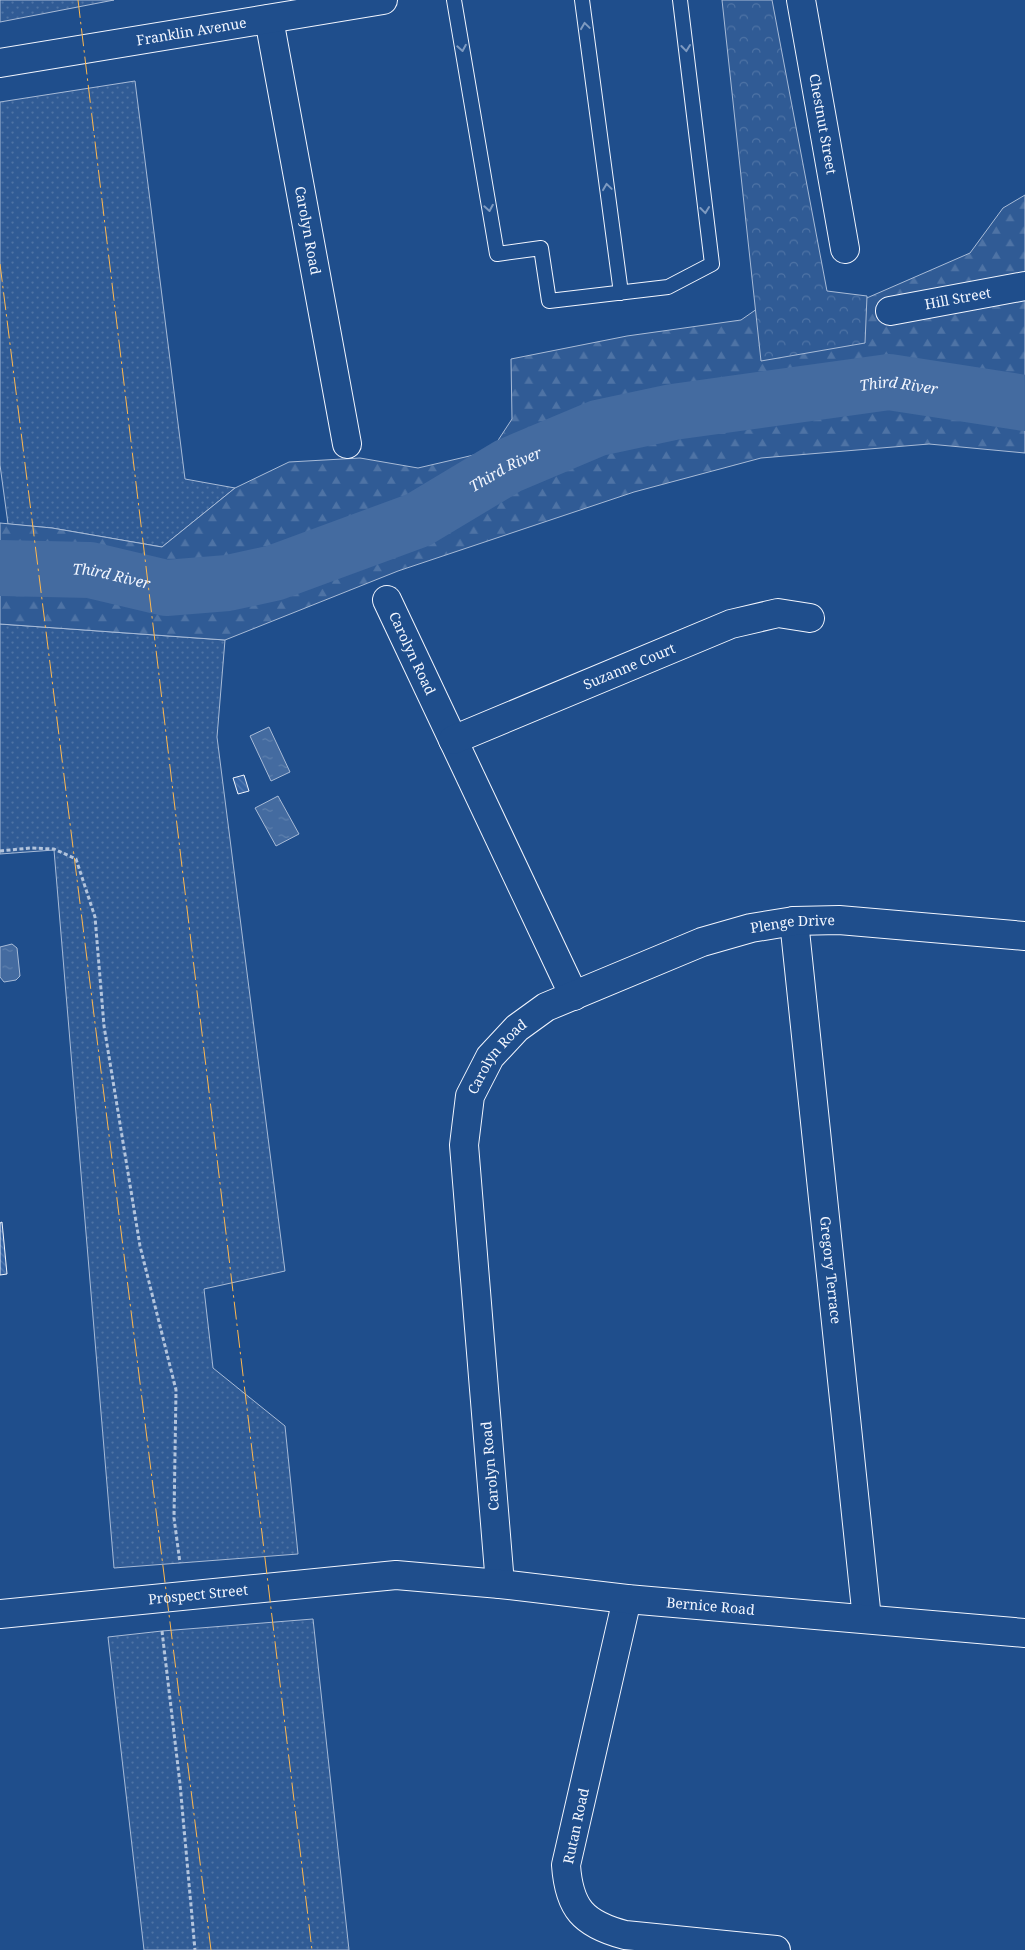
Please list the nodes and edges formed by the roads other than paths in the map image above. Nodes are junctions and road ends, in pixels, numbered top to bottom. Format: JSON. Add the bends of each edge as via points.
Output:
{"nodes":[{"id":1,"x":383,"y":0,"type":"edge"},
{"id":2,"x":454,"y":0,"type":"edge"},
{"id":3,"x":582,"y":0,"type":"edge"},
{"id":4,"x":680,"y":0,"type":"edge"},
{"id":5,"x":802,"y":0,"type":"edge"},
{"id":6,"x":269,"y":18,"type":"junction"},
{"id":7,"x":0,"y":63,"type":"edge"},
{"id":8,"x":845,"y":249,"type":"dead end"},
{"id":9,"x":1025,"y":286,"type":"edge"},
{"id":10,"x":620,"y":293,"type":"junction"},
{"id":11,"x":890,"y":311,"type":"dead end"},
{"id":12,"x":347,"y":444,"type":"dead end"},
{"id":13,"x":387,"y":600,"type":"dead end"},
{"id":14,"x":810,"y":618,"type":"dead end"},
{"id":15,"x":453,"y":740,"type":"junction"},
{"id":16,"x":794,"y":922,"type":"junction"},
{"id":17,"x":1025,"y":936,"type":"edge"},
{"id":18,"x":574,"y":996,"type":"junction"},
{"id":19,"x":396,"y":1575,"type":"joint"},
{"id":20,"x":500,"y":1584,"type":"junction"},
{"id":21,"x":627,"y":1599,"type":"junction"},
{"id":22,"x":0,"y":1614,"type":"edge"},
{"id":23,"x":867,"y":1619,"type":"junction"},
{"id":24,"x":1025,"y":1633,"type":"edge"},
{"id":25,"x":776,"y":1950,"type":"edge"}],
"edges":[{"from":1,"to":6,"type":"street","name":"Franklin Avenue"},
{"from":2,"to":10,"type":"lane","one_way":true,"via":[[497,254],[541,248],[548,301]]},
{"from":10,"to":3,"type":"lane","one_way":true},
{"from":4,"to":10,"type":"lane","one_way":true,"via":[[712,264],[668,287]]},
{"from":5,"to":8,"type":"street","name":"Chestnut Street"},
{"from":6,"to":7,"type":"street","name":"Franklin Avenue"},
{"from":6,"to":12,"type":"street","name":"Carolyn Road"},
{"from":9,"to":11,"type":"street","name":"Hill Street"},
{"from":13,"to":15,"type":"street","name":"Carolyn Road"},
{"from":14,"to":15,"type":"street","name":"Suzanne Court","via":[[778,613],[731,624]]},
{"from":15,"to":18,"type":"street","name":"Carolyn Road"},
{"from":16,"to":17,"type":"street","name":"Plenge Drive","via":[[839,920]]},
{"from":16,"to":18,"type":"street","name":"Plenge Drive","via":[[751,928],[702,942]]},
{"from":16,"to":23,"type":"street","name":"Gregory Terrace"},
{"from":18,"to":20,"type":"street","name":"Carolyn Road","via":[[546,1007],[517,1028],[490,1057],[470,1096],[464,1145]]},
{"from":19,"to":20,"type":"street","name":"Bernice Road"},
{"from":19,"to":22,"type":"street","name":"Prospect Street"},
{"from":20,"to":21,"type":"street","name":"Bernice Road"},
{"from":21,"to":23,"type":"street","name":"Bernice Road"},
{"from":21,"to":25,"type":"street","name":"Rutan Road","via":[[566,1865],[567,1885],[575,1904],[588,1920],[625,1936]]},
{"from":23,"to":24,"type":"street","name":"Bernice Road"}]}
